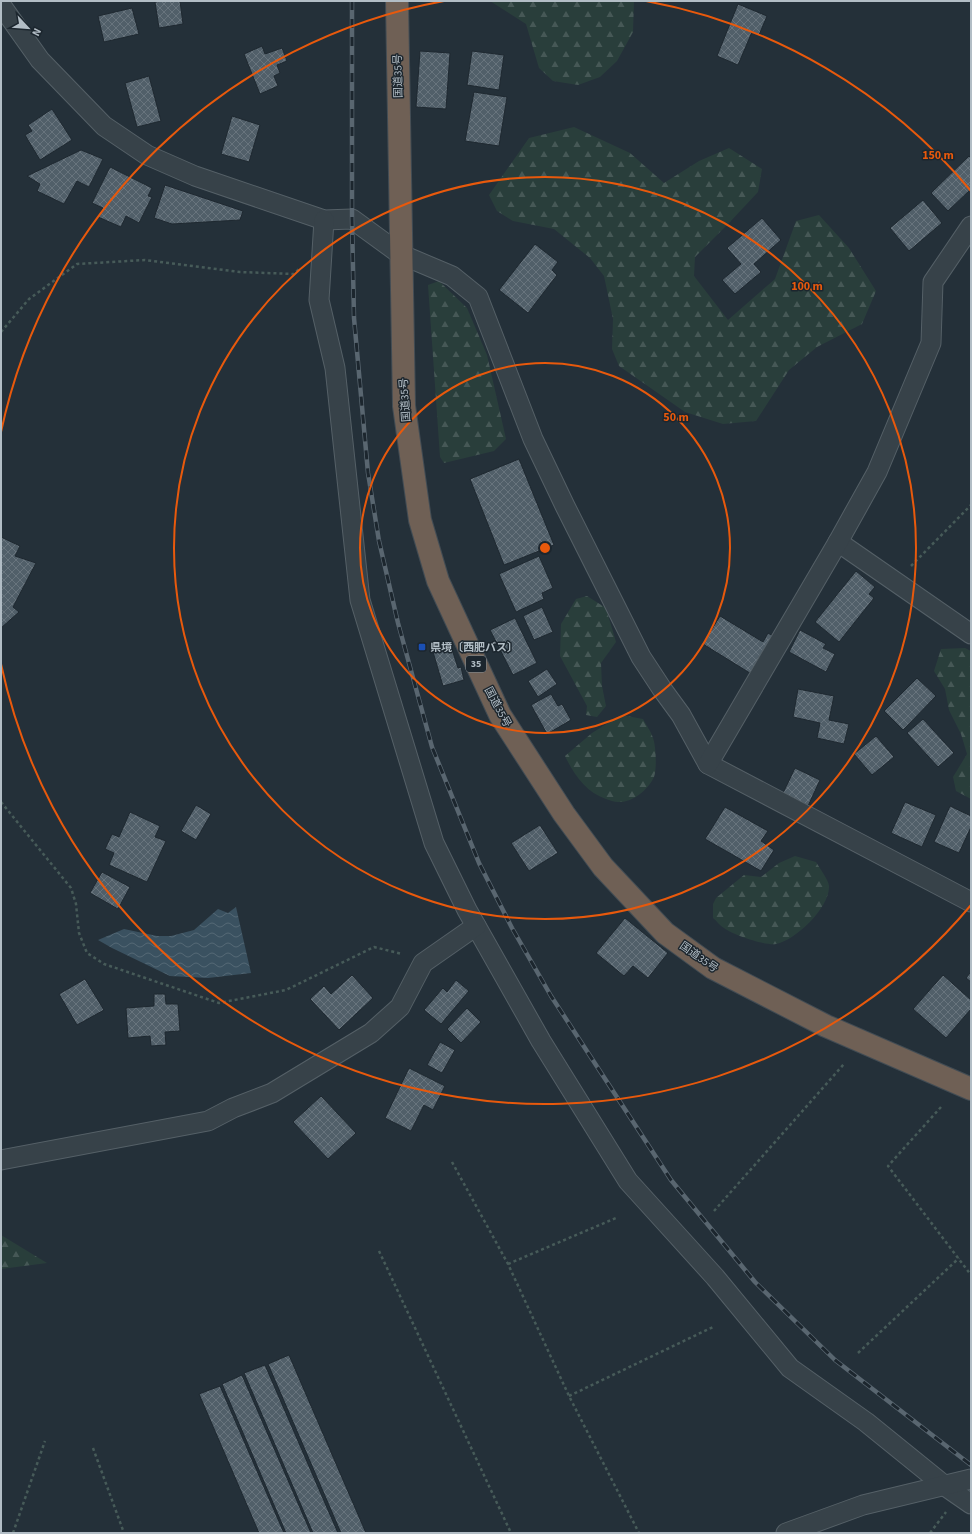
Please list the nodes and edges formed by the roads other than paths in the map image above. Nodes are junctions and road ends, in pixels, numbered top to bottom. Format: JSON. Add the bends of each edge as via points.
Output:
{"nodes":[{"id":1,"x":397,"y":1,"type":"edge"},
{"id":2,"x":1,"y":5,"type":"edge"},
{"id":3,"x":324,"y":220,"type":"junction"},
{"id":4,"x":971,"y":226,"type":"edge"},
{"id":5,"x":400,"y":254,"type":"junction"},
{"id":6,"x":838,"y":542,"type":"junction"},
{"id":7,"x":971,"y":634,"type":"edge"},
{"id":8,"x":708,"y":764,"type":"junction"},
{"id":9,"x":971,"y":902,"type":"edge"},
{"id":10,"x":476,"y":926,"type":"junction"},
{"id":11,"x":971,"y":1089,"type":"edge"},
{"id":12,"x":1,"y":1160,"type":"edge"},
{"id":13,"x":971,"y":1479,"type":"edge"},
{"id":14,"x":945,"y":1486,"type":"junction"},
{"id":15,"x":971,"y":1504,"type":"edge"},
{"id":16,"x":786,"y":1533,"type":"edge"}],
"edges":[{"from":1,"to":5,"type":"highway","name":"国道35号","number":"35"},
{"from":2,"to":3,"type":"street","via":[[40,60],[104,126],[147,155],[195,176]]},
{"from":3,"to":5,"type":"street","via":[[352,219]]},
{"from":3,"to":10,"type":"street","via":[[319,300],[335,368],[360,600],[434,843]]},
{"from":4,"to":6,"type":"street","via":[[934,282],[931,343],[876,472]]},
{"from":5,"to":8,"type":"street","via":[[452,276],[478,297],[533,439],[564,506],[641,657],[681,715]]},
{"from":5,"to":11,"type":"highway","name":"国道35号","number":"35","via":[[404,406],[420,520],[438,581],[500,715],[564,814],[603,867],[665,933],[713,968],[826,1026]]},
{"from":6,"to":7,"type":"street"},
{"from":6,"to":8,"type":"street"},
{"from":8,"to":9,"type":"street"},
{"from":10,"to":12,"type":"street","via":[[423,963],[400,1007],[371,1033],[272,1093],[208,1120]]},
{"from":10,"to":14,"type":"street","via":[[541,1041],[628,1181],[714,1277],[790,1368],[866,1422]]},
{"from":13,"to":14,"type":"street"},
{"from":14,"to":15,"type":"street"},
{"from":14,"to":16,"type":"street","via":[[863,1505]]}]}
